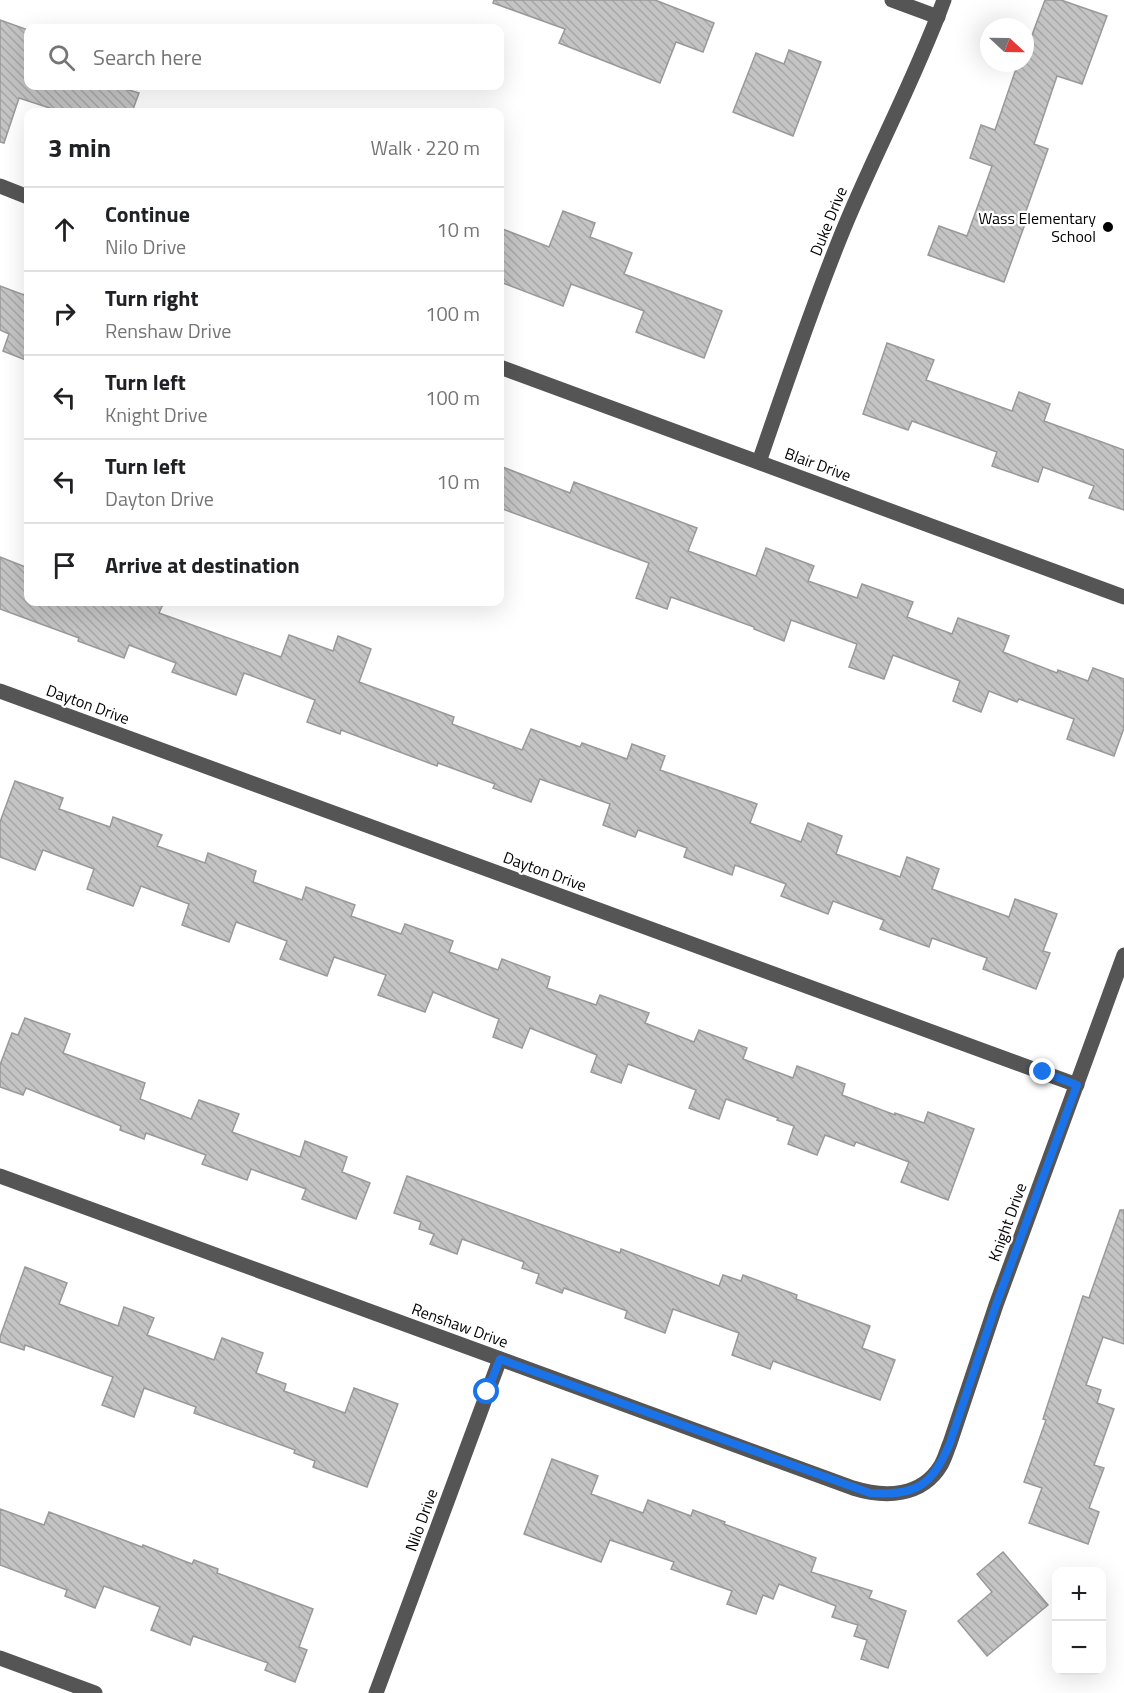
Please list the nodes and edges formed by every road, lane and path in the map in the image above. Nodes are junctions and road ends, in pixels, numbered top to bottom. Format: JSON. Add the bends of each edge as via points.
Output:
{"nodes":[{"id":1,"x":892,"y":0,"type":"edge"},
{"id":2,"x":944,"y":0,"type":"edge"},
{"id":3,"x":938,"y":17,"type":"junction"},
{"id":4,"x":0,"y":186,"type":"edge"},
{"id":5,"x":24,"y":195,"type":"edge"},
{"id":6,"x":504,"y":368,"type":"edge"},
{"id":7,"x":759,"y":462,"type":"junction"},
{"id":8,"x":1124,"y":597,"type":"edge"},
{"id":9,"x":0,"y":692,"type":"edge"},
{"id":10,"x":1124,"y":955,"type":"edge"},
{"id":11,"x":1077,"y":1085,"type":"junction"},
{"id":12,"x":0,"y":1176,"type":"edge"},
{"id":13,"x":500,"y":1359,"type":"junction"},
{"id":14,"x":910,"y":1490,"type":"joint"},
{"id":15,"x":0,"y":1658,"type":"edge"},
{"id":16,"x":95,"y":1693,"type":"edge"},
{"id":17,"x":376,"y":1693,"type":"edge"}],
"edges":[{"from":1,"to":3,"type":"street"},
{"from":2,"to":3,"type":"street","name":"Duke Drive"},
{"from":3,"to":7,"type":"street","name":"Duke Drive","via":[[839,240]]},
{"from":4,"to":5,"type":"street"},
{"from":6,"to":7,"type":"street","name":"Blair Drive"},
{"from":7,"to":8,"type":"street","name":"Blair Drive"},
{"from":9,"to":11,"type":"street","name":"Dayton Drive"},
{"from":10,"to":11,"type":"street","name":"Knight Drive"},
{"from":11,"to":14,"type":"street","name":"Knight Drive","via":[[950,1443],[928,1481]]},
{"from":12,"to":13,"type":"street","name":"Renshaw Drive"},
{"from":13,"to":14,"type":"street","name":"Renshaw Drive","via":[[853,1488],[892,1495]]},
{"from":13,"to":17,"type":"street","name":"Nilo Drive"},
{"from":15,"to":16,"type":"street"}]}
